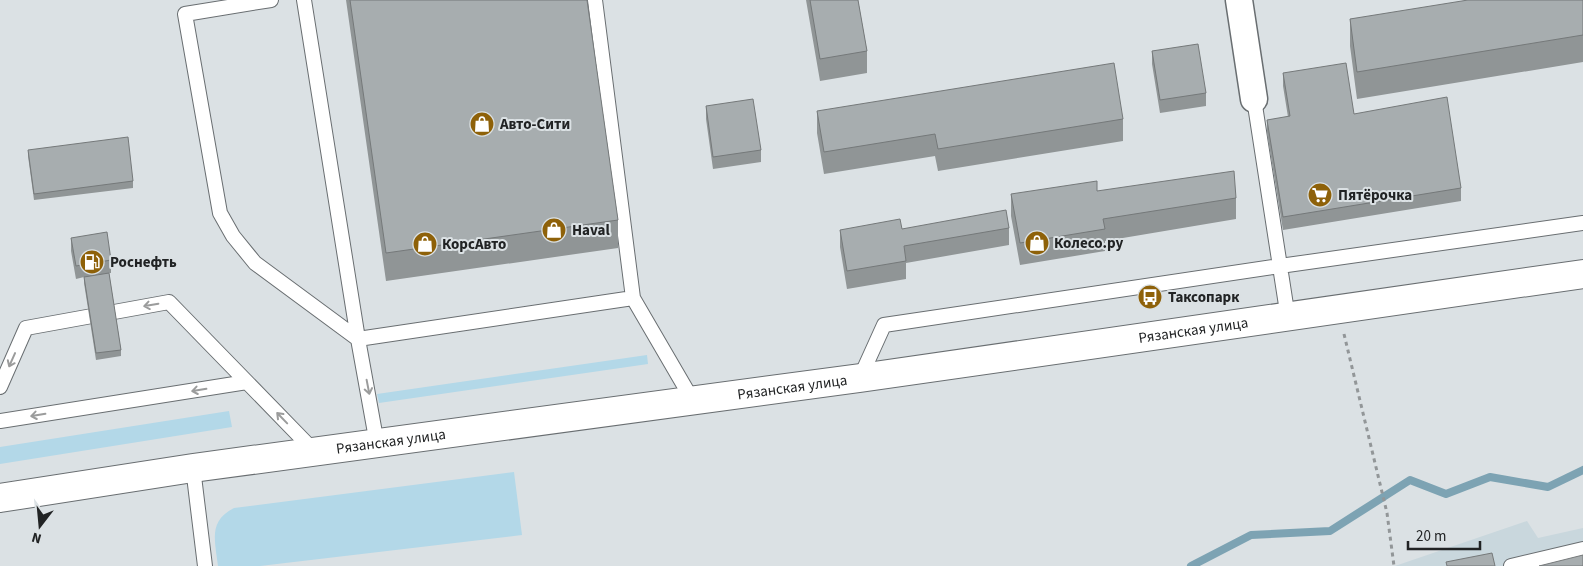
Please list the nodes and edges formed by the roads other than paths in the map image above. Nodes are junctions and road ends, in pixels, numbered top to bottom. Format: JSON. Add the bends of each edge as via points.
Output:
{"nodes":[{"id":1,"x":271,"y":0,"type":"edge"},
{"id":2,"x":304,"y":0,"type":"edge"},
{"id":3,"x":595,"y":0,"type":"edge"},
{"id":4,"x":1244,"y":1,"type":"edge"},
{"id":5,"x":1254,"y":99,"type":"joint"},
{"id":6,"x":1583,"y":223,"type":"edge"},
{"id":7,"x":1280,"y":266,"type":"junction"},
{"id":8,"x":1583,"y":274,"type":"edge"},
{"id":9,"x":633,"y":298,"type":"junction"},
{"id":10,"x":1288,"y":318,"type":"junction"},
{"id":11,"x":358,"y":339,"type":"junction"},
{"id":12,"x":860,"y":378,"type":"junction"},
{"id":13,"x":247,"y":382,"type":"junction"},
{"id":14,"x":0,"y":387,"type":"edge"},
{"id":15,"x":693,"y":401,"type":"junction"},
{"id":16,"x":0,"y":422,"type":"edge"},
{"id":17,"x":377,"y":444,"type":"junction"},
{"id":18,"x":316,"y":453,"type":"junction"},
{"id":19,"x":193,"y":468,"type":"junction"},
{"id":20,"x":0,"y":498,"type":"edge"},
{"id":21,"x":1583,"y":549,"type":"edge"},
{"id":22,"x":205,"y":566,"type":"edge"},
{"id":23,"x":1510,"y":566,"type":"edge"}],
"edges":[{"from":1,"to":11,"type":"lane","via":[[185,14],[220,212],[233,236],[255,263]]},
{"from":2,"to":11,"type":"lane"},
{"from":3,"to":9,"type":"lane"},
{"from":4,"to":5,"type":"street"},
{"from":5,"to":7,"type":"lane"},
{"from":6,"to":7,"type":"lane"},
{"from":7,"to":10,"type":"lane"},
{"from":7,"to":12,"type":"lane","via":[[884,325]]},
{"from":8,"to":10,"type":"main road","name":"Рязанская улица"},
{"from":9,"to":11,"type":"lane"},
{"from":9,"to":15,"type":"lane"},
{"from":10,"to":12,"type":"main road","name":"Рязанская улица"},
{"from":11,"to":17,"type":"lane","one_way":true},
{"from":12,"to":15,"type":"main road","name":"Рязанская улица"},
{"from":13,"to":14,"type":"lane","one_way":true,"via":[[169,302],[26,328]]},
{"from":13,"to":16,"type":"lane","one_way":true},
{"from":18,"to":13,"type":"lane","one_way":true},
{"from":15,"to":17,"type":"main road","name":"Рязанская улица"},
{"from":17,"to":18,"type":"main road","name":"Рязанская улица"},
{"from":18,"to":19,"type":"main road","name":"Рязанская улица"},
{"from":19,"to":20,"type":"main road","name":"Рязанская улица"},
{"from":19,"to":22,"type":"lane"},
{"from":21,"to":23,"type":"lane"}]}
